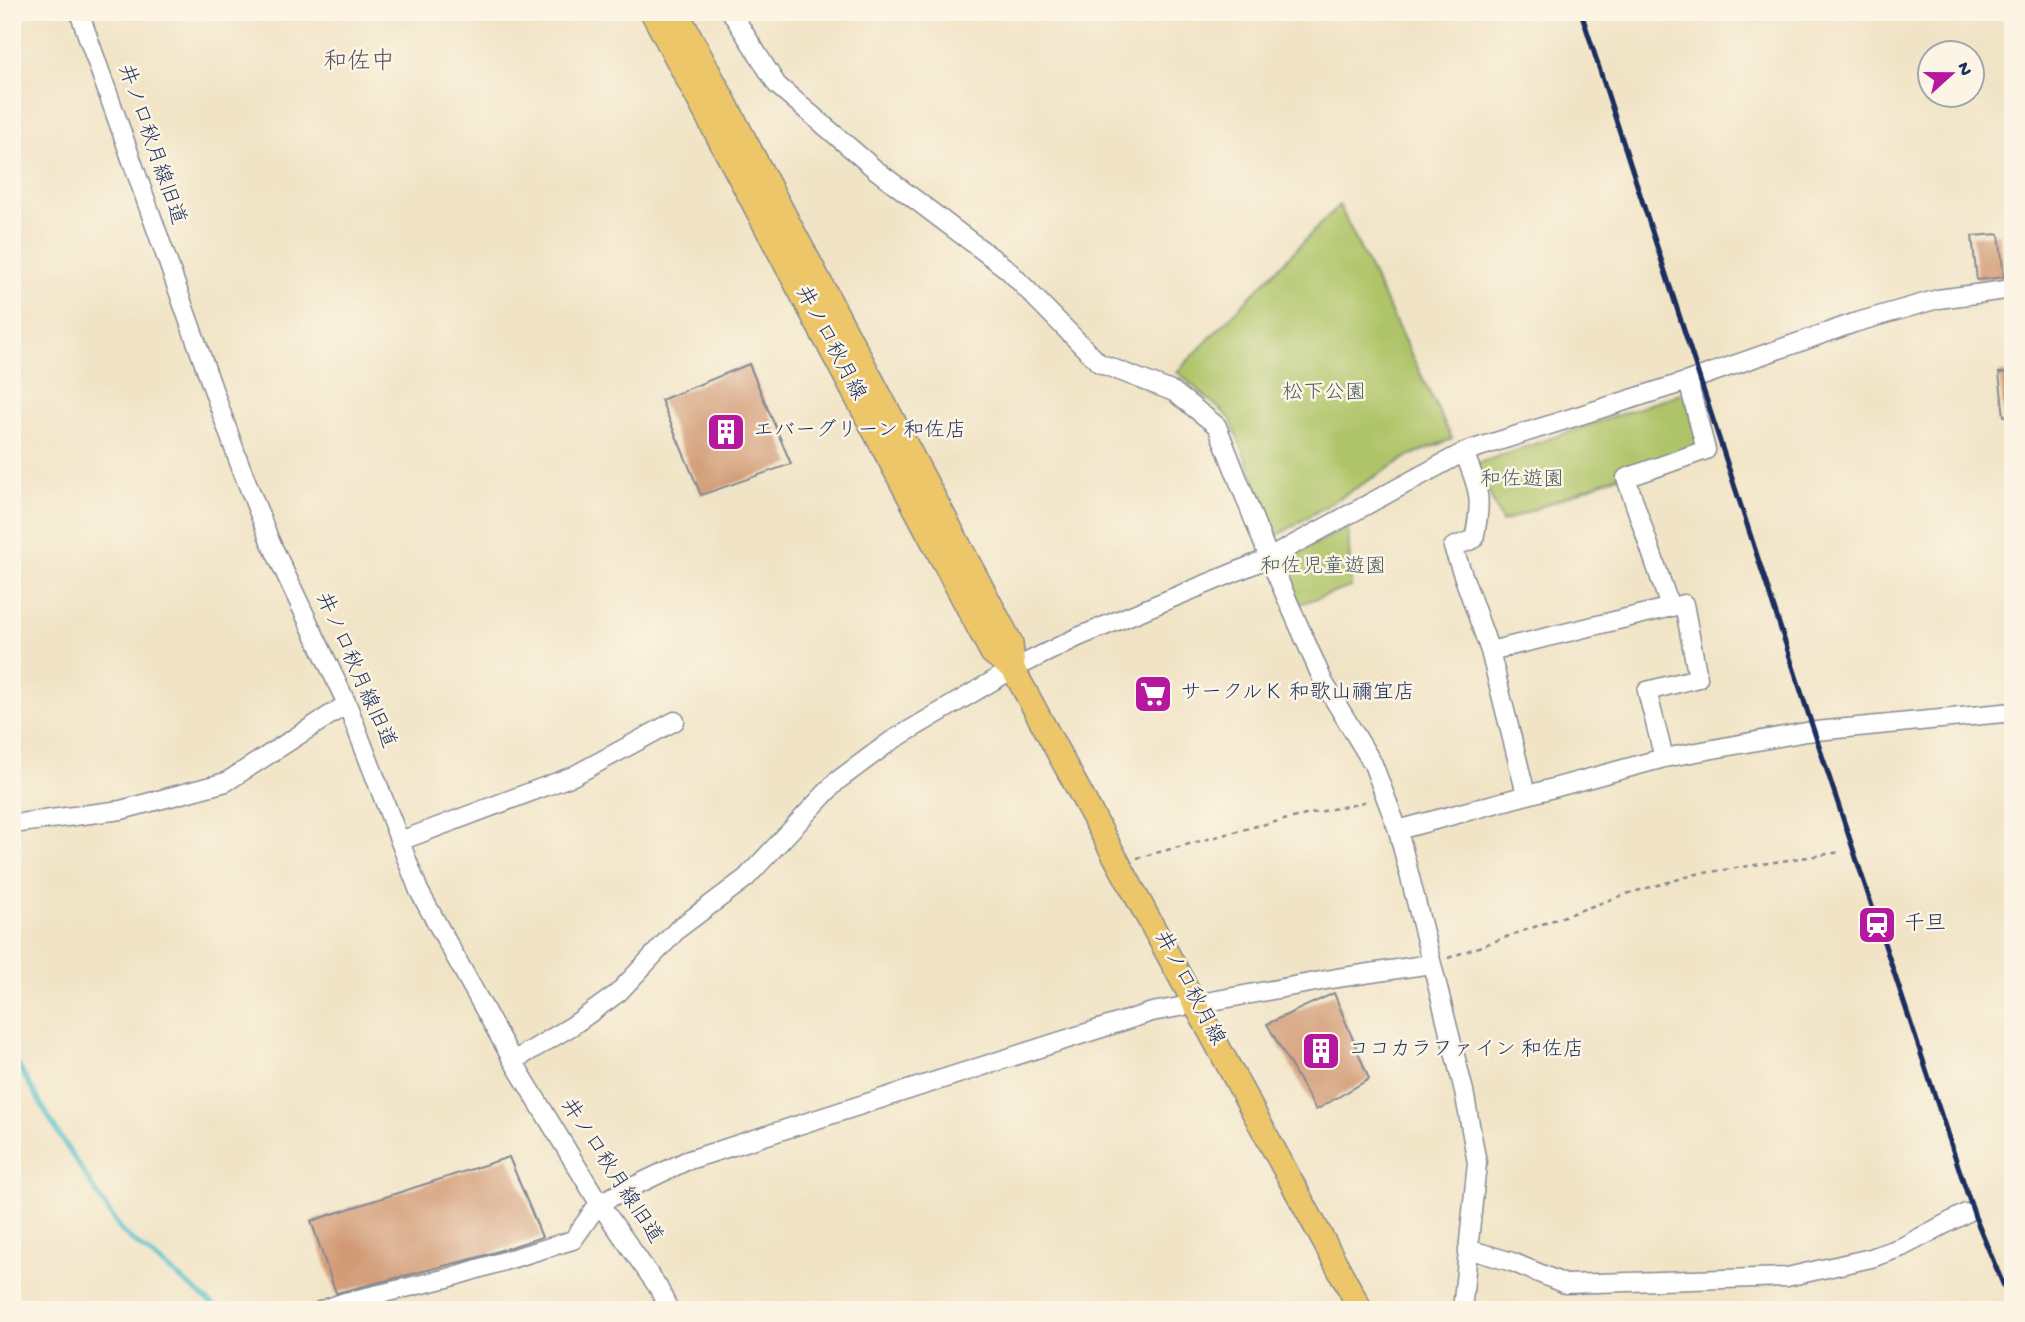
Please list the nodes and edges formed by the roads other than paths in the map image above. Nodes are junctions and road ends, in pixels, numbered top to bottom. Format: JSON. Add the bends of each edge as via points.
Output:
{"nodes":[{"id":1,"x":79,"y":12,"type":"edge"},
{"id":2,"x":652,"y":12,"type":"edge"},
{"id":3,"x":677,"y":12,"type":"edge"},
{"id":4,"x":731,"y":12,"type":"edge"},
{"id":5,"x":2013,"y":289,"type":"edge"},
{"id":6,"x":1688,"y":382,"type":"junction"},
{"id":7,"x":1464,"y":452,"type":"junction"},
{"id":8,"x":1269,"y":558,"type":"junction"},
{"id":9,"x":1670,"y":607,"type":"junction"},
{"id":10,"x":1490,"y":651,"type":"junction"},
{"id":11,"x":1013,"y":669,"type":"junction"},
{"id":12,"x":347,"y":704,"type":"junction"},
{"id":13,"x":2013,"y":712,"type":"edge"},
{"id":14,"x":675,"y":720,"type":"dead end"},
{"id":15,"x":1664,"y":758,"type":"junction"},
{"id":16,"x":1527,"y":794,"type":"junction"},
{"id":17,"x":12,"y":824,"type":"edge"},
{"id":18,"x":1398,"y":830,"type":"junction"},
{"id":19,"x":400,"y":841,"type":"junction"},
{"id":20,"x":1431,"y":964,"type":"junction"},
{"id":21,"x":1196,"y":1005,"type":"junction"},
{"id":22,"x":513,"y":1061,"type":"junction"},
{"id":23,"x":599,"y":1203,"type":"junction"},
{"id":24,"x":1966,"y":1213,"type":"dead end"},
{"id":25,"x":1468,"y":1249,"type":"junction"},
{"id":26,"x":322,"y":1310,"type":"edge"},
{"id":27,"x":669,"y":1310,"type":"edge"},
{"id":28,"x":1361,"y":1310,"type":"edge"},
{"id":29,"x":1462,"y":1310,"type":"edge"}],
"edges":[{"from":1,"to":12,"type":"street","name":"井ノ口秋月線旧道","via":[[240,465],[270,541]]},
{"from":2,"to":11,"type":"main road","name":"井ノ口秋月線","via":[[992,653]]},
{"from":3,"to":11,"type":"main road","name":"井ノ口秋月線","via":[[1011,643]]},
{"from":4,"to":8,"type":"street","via":[[777,85],[876,170],[1007,269],[1099,363],[1174,392],[1217,426]]},
{"from":5,"to":6,"type":"street","via":[[1938,299],[1854,323]]},
{"from":6,"to":7,"type":"street"},
{"from":6,"to":9,"type":"street","via":[[1706,450],[1626,478]]},
{"from":7,"to":8,"type":"street"},
{"from":7,"to":10,"type":"street","via":[[1479,491],[1479,516],[1474,539],[1453,547]]},
{"from":8,"to":11,"type":"street","via":[[1078,636]]},
{"from":8,"to":18,"type":"street","via":[[1324,683],[1373,764]]},
{"from":9,"to":10,"type":"street"},
{"from":9,"to":15,"type":"street","via":[[1684,604],[1698,678],[1647,691]]},
{"from":10,"to":16,"type":"street"},
{"from":11,"to":21,"type":"main road","name":"井ノ口秋月線"},
{"from":11,"to":22,"type":"street","via":[[891,741],[837,781],[746,878],[678,929],[618,993]]},
{"from":12,"to":17,"type":"street","via":[[226,782],[121,810]]},
{"from":12,"to":19,"type":"street","name":"井ノ口秋月線旧道"},
{"from":13,"to":15,"type":"street","via":[[1806,732]]},
{"from":14,"to":19,"type":"street","via":[[573,776]]},
{"from":15,"to":16,"type":"street"},
{"from":16,"to":18,"type":"street"},
{"from":18,"to":20,"type":"street"},
{"from":19,"to":22,"type":"street","name":"井ノ口秋月線旧道","via":[[419,891]]},
{"from":20,"to":21,"type":"street"},
{"from":20,"to":25,"type":"street","via":[[1464,1091],[1477,1163]]},
{"from":21,"to":23,"type":"street","via":[[1152,1012],[686,1161]]},
{"from":21,"to":28,"type":"main road","name":"井ノ口秋月線"},
{"from":22,"to":23,"type":"street","name":"井ノ口秋月線旧道"},
{"from":23,"to":26,"type":"street","via":[[573,1240]]},
{"from":23,"to":27,"type":"street","name":"井ノ口秋月線旧道"},
{"from":24,"to":25,"type":"street","via":[[1902,1247],[1787,1277],[1565,1284]]},
{"from":25,"to":29,"type":"street"}]}
